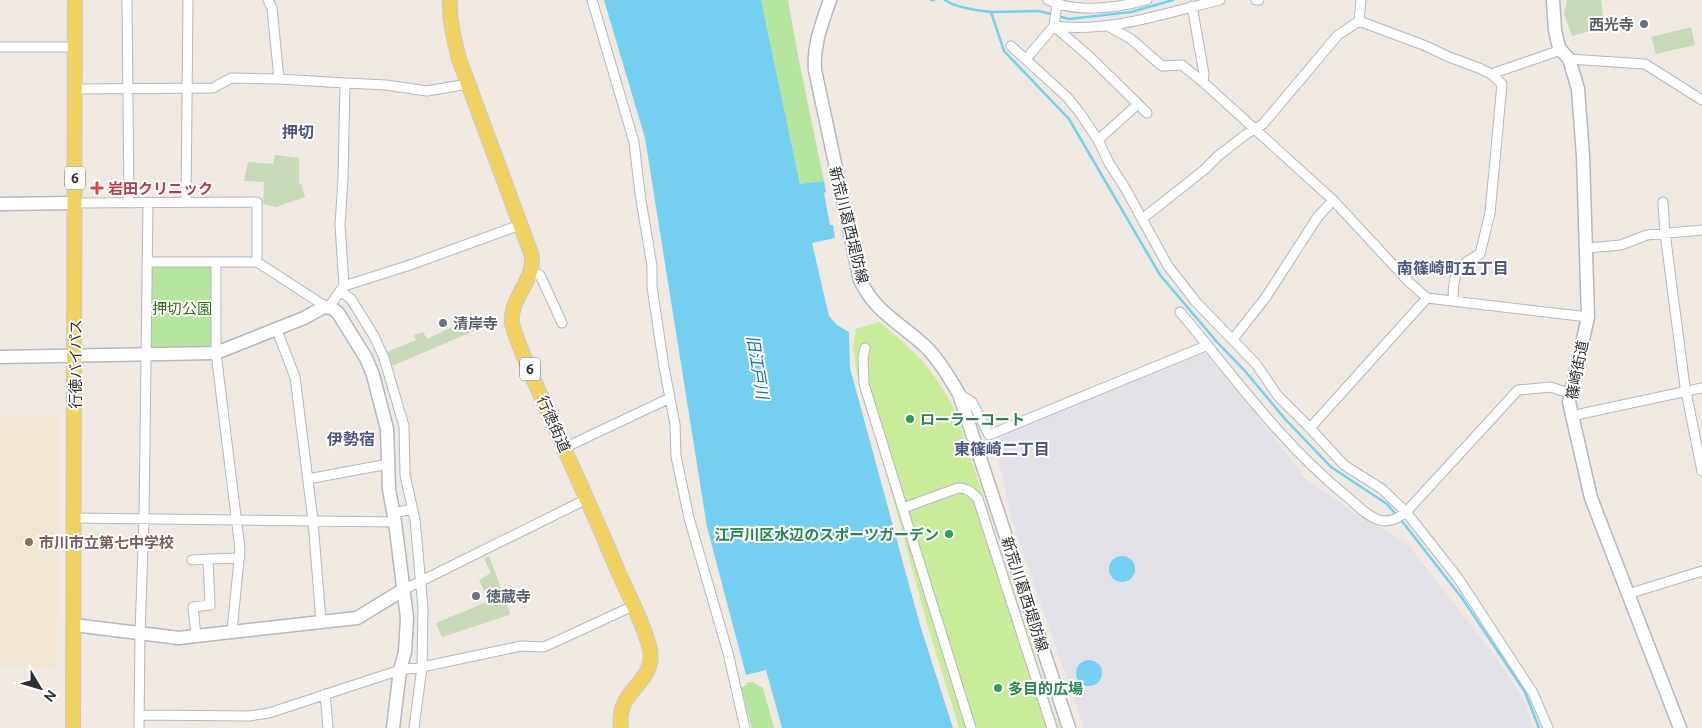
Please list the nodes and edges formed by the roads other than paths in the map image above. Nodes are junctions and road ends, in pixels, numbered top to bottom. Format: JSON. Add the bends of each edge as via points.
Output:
{"nodes":[{"id":1,"x":76,"y":0,"type":"edge"},
{"id":2,"x":127,"y":0,"type":"edge"},
{"id":3,"x":188,"y":0,"type":"edge"},
{"id":4,"x":268,"y":0,"type":"edge"},
{"id":5,"x":450,"y":0,"type":"edge"},
{"id":6,"x":592,"y":0,"type":"edge"},
{"id":7,"x":830,"y":0,"type":"edge"},
{"id":8,"x":1048,"y":0,"type":"edge"},
{"id":9,"x":1147,"y":0,"type":"edge"},
{"id":10,"x":1220,"y":0,"type":"edge"},
{"id":11,"x":1361,"y":0,"type":"edge"},
{"id":12,"x":1553,"y":0,"type":"edge"},
{"id":13,"x":1057,"y":4,"type":"junction"},
{"id":14,"x":1107,"y":4,"type":"edge"},
{"id":15,"x":1192,"y":6,"type":"junction"},
{"id":16,"x":1359,"y":21,"type":"junction"},
{"id":17,"x":1054,"y":26,"type":"junction"},
{"id":18,"x":1108,"y":26,"type":"junction"},
{"id":19,"x":1011,"y":46,"type":"dead end"},
{"id":20,"x":0,"y":47,"type":"edge"},
{"id":21,"x":75,"y":47,"type":"junction"},
{"id":22,"x":1559,"y":48,"type":"junction"},
{"id":23,"x":1026,"y":59,"type":"junction"},
{"id":24,"x":1569,"y":59,"type":"junction"},
{"id":25,"x":1491,"y":74,"type":"junction"},
{"id":26,"x":279,"y":79,"type":"junction"},
{"id":27,"x":1203,"y":82,"type":"junction"},
{"id":28,"x":345,"y":83,"type":"junction"},
{"id":29,"x":468,"y":84,"type":"junction"},
{"id":30,"x":129,"y":88,"type":"junction"},
{"id":31,"x":187,"y":88,"type":"junction"},
{"id":32,"x":76,"y":89,"type":"junction"},
{"id":33,"x":1702,"y":100,"type":"edge"},
{"id":34,"x":1138,"y":104,"type":"junction"},
{"id":35,"x":1147,"y":113,"type":"dead end"},
{"id":36,"x":1255,"y":129,"type":"junction"},
{"id":37,"x":1098,"y":140,"type":"junction"},
{"id":38,"x":1333,"y":200,"type":"junction"},
{"id":39,"x":148,"y":202,"type":"junction"},
{"id":40,"x":186,"y":202,"type":"junction"},
{"id":41,"x":1662,"y":202,"type":"dead end"},
{"id":42,"x":74,"y":203,"type":"junction"},
{"id":43,"x":129,"y":203,"type":"junction"},
{"id":44,"x":0,"y":204,"type":"edge"},
{"id":45,"x":1142,"y":218,"type":"junction"},
{"id":46,"x":520,"y":225,"type":"junction"},
{"id":47,"x":1702,"y":230,"type":"edge"},
{"id":48,"x":1665,"y":234,"type":"junction"},
{"id":49,"x":1587,"y":248,"type":"junction"},
{"id":50,"x":147,"y":262,"type":"junction"},
{"id":51,"x":216,"y":262,"type":"junction"},
{"id":52,"x":256,"y":262,"type":"junction"},
{"id":53,"x":531,"y":272,"type":"junction"},
{"id":54,"x":342,"y":289,"type":"junction"},
{"id":55,"x":1427,"y":298,"type":"junction"},
{"id":56,"x":1453,"y":300,"type":"junction"},
{"id":57,"x":328,"y":308,"type":"junction"},
{"id":58,"x":1180,"y":312,"type":"dead end"},
{"id":59,"x":1588,"y":317,"type":"junction"},
{"id":60,"x":562,"y":323,"type":"dead end"},
{"id":61,"x":276,"y":328,"type":"junction"},
{"id":62,"x":1233,"y":339,"type":"junction"},
{"id":63,"x":1208,"y":345,"type":"junction"},
{"id":64,"x":865,"y":348,"type":"dead end"},
{"id":65,"x":216,"y":353,"type":"junction"},
{"id":66,"x":75,"y":355,"type":"junction"},
{"id":67,"x":146,"y":355,"type":"junction"},
{"id":68,"x":0,"y":357,"type":"edge"},
{"id":69,"x":1702,"y":388,"type":"edge"},
{"id":70,"x":1686,"y":391,"type":"junction"},
{"id":71,"x":959,"y":394,"type":"junction"},
{"id":72,"x":1571,"y":394,"type":"junction"},
{"id":73,"x":670,"y":398,"type":"junction"},
{"id":74,"x":1571,"y":416,"type":"junction"},
{"id":75,"x":1310,"y":428,"type":"junction"},
{"id":76,"x":564,"y":448,"type":"junction"},
{"id":77,"x":388,"y":464,"type":"junction"},
{"id":78,"x":1702,"y":471,"type":"edge"},
{"id":79,"x":308,"y":479,"type":"junction"},
{"id":80,"x":587,"y":499,"type":"junction"},
{"id":81,"x":903,"y":508,"type":"junction"},
{"id":82,"x":412,"y":509,"type":"junction"},
{"id":83,"x":1406,"y":512,"type":"junction"},
{"id":84,"x":74,"y":518,"type":"junction"},
{"id":85,"x":394,"y":518,"type":"junction"},
{"id":86,"x":144,"y":519,"type":"junction"},
{"id":87,"x":237,"y":520,"type":"junction"},
{"id":88,"x":314,"y":521,"type":"junction"},
{"id":89,"x":240,"y":558,"type":"junction"},
{"id":90,"x":208,"y":559,"type":"junction"},
{"id":91,"x":192,"y":560,"type":"dead end"},
{"id":92,"x":1702,"y":571,"type":"edge"},
{"id":93,"x":420,"y":581,"type":"junction"},
{"id":94,"x":403,"y":590,"type":"junction"},
{"id":95,"x":1628,"y":594,"type":"junction"},
{"id":96,"x":633,"y":606,"type":"junction"},
{"id":97,"x":321,"y":622,"type":"junction"},
{"id":98,"x":74,"y":625,"type":"junction"},
{"id":99,"x":232,"y":631,"type":"junction"},
{"id":100,"x":140,"y":633,"type":"junction"},
{"id":101,"x":196,"y":636,"type":"junction"},
{"id":102,"x":422,"y":667,"type":"junction"},
{"id":103,"x":400,"y":670,"type":"junction"},
{"id":104,"x":326,"y":694,"type":"junction"},
{"id":105,"x":139,"y":716,"type":"junction"},
{"id":106,"x":73,"y":728,"type":"edge"},
{"id":107,"x":139,"y":728,"type":"edge"},
{"id":108,"x":328,"y":728,"type":"edge"},
{"id":109,"x":393,"y":728,"type":"edge"},
{"id":110,"x":414,"y":728,"type":"edge"},
{"id":111,"x":621,"y":728,"type":"edge"},
{"id":112,"x":745,"y":728,"type":"edge"},
{"id":113,"x":972,"y":728,"type":"edge"},
{"id":114,"x":1052,"y":728,"type":"edge"},
{"id":115,"x":1068,"y":728,"type":"edge"},
{"id":116,"x":1548,"y":728,"type":"edge"},
{"id":117,"x":1680,"y":728,"type":"edge"}],
"edges":[{"from":1,"to":21,"type":"main road","name":"行徳バイパス","number":"6"},
{"from":2,"to":30,"type":"street"},
{"from":3,"to":31,"type":"street"},
{"from":4,"to":26,"type":"street","via":[[272,8]]},
{"from":5,"to":29,"type":"main road","via":[[452,34]]},
{"from":6,"to":73,"type":"street","via":[[634,142]]},
{"from":7,"to":71,"type":"street","name":"新荒川葛西堤防線","via":[[817,36],[815,70],[860,280],[875,305],[936,359]]},
{"from":8,"to":13,"type":"street"},
{"from":9,"to":14,"type":"street"},
{"from":10,"to":15,"type":"street"},
{"from":11,"to":16,"type":"street"},
{"from":12,"to":22,"type":"street","via":[[1554,30]]},
{"from":13,"to":14,"type":"street","via":[[1084,9]]},
{"from":13,"to":17,"type":"street"},
{"from":15,"to":18,"type":"street"},
{"from":15,"to":27,"type":"street"},
{"from":16,"to":25,"type":"street"},
{"from":16,"to":36,"type":"street","via":[[1338,35],[1263,124]]},
{"from":17,"to":18,"type":"street"},
{"from":17,"to":23,"type":"street"},
{"from":17,"to":34,"type":"street"},
{"from":18,"to":27,"type":"street","via":[[1131,39],[1162,66],[1182,65]]},
{"from":19,"to":23,"type":"street"},
{"from":20,"to":21,"type":"street"},
{"from":21,"to":32,"type":"main road","name":"行徳バイパス","number":"6"},
{"from":22,"to":24,"type":"street","name":"篠崎街道"},
{"from":22,"to":25,"type":"street"},
{"from":23,"to":37,"type":"street","via":[[1067,97]]},
{"from":24,"to":33,"type":"street","via":[[1645,64]]},
{"from":24,"to":49,"type":"street","name":"篠崎街道","via":[[1582,120]]},
{"from":25,"to":56,"type":"street","via":[[1502,84],[1490,213],[1480,254],[1463,263],[1453,282]]},
{"from":26,"to":28,"type":"street"},
{"from":26,"to":31,"type":"street","via":[[231,78],[214,88]]},
{"from":27,"to":36,"type":"street"},
{"from":28,"to":29,"type":"street","via":[[427,91]]},
{"from":28,"to":54,"type":"street","via":[[340,225]]},
{"from":29,"to":46,"type":"main road"},
{"from":30,"to":31,"type":"street"},
{"from":30,"to":32,"type":"street"},
{"from":30,"to":43,"type":"street"},
{"from":31,"to":40,"type":"street"},
{"from":32,"to":42,"type":"main road","name":"行徳バイパス","number":"6"},
{"from":34,"to":35,"type":"street"},
{"from":34,"to":37,"type":"street"},
{"from":36,"to":38,"type":"street"},
{"from":36,"to":45,"type":"street"},
{"from":37,"to":45,"type":"street","via":[[1108,163]]},
{"from":38,"to":55,"type":"street"},
{"from":38,"to":62,"type":"street"},
{"from":39,"to":40,"type":"street"},
{"from":39,"to":43,"type":"street"},
{"from":39,"to":50,"type":"street"},
{"from":40,"to":52,"type":"street","via":[[256,202]]},
{"from":41,"to":48,"type":"street"},
{"from":42,"to":43,"type":"street"},
{"from":42,"to":44,"type":"street"},
{"from":42,"to":66,"type":"main road","name":"行徳バイパス","number":"6"},
{"from":45,"to":62,"type":"street","via":[[1168,266],[1196,302]]},
{"from":46,"to":53,"type":"main road","via":[[532,256]]},
{"from":46,"to":54,"type":"street"},
{"from":47,"to":48,"type":"street"},
{"from":48,"to":49,"type":"street","via":[[1647,235],[1621,245]]},
{"from":48,"to":70,"type":"street"},
{"from":49,"to":59,"type":"street","name":"篠崎街道"},
{"from":50,"to":51,"type":"street"},
{"from":50,"to":67,"type":"street"},
{"from":51,"to":52,"type":"street"},
{"from":51,"to":65,"type":"street"},
{"from":52,"to":57,"type":"street"},
{"from":53,"to":60,"type":"street","via":[[540,275]]},
{"from":53,"to":76,"type":"main road","name":"行徳街道","number":"6","via":[[513,304],[512,324]]},
{"from":54,"to":57,"type":"street"},
{"from":54,"to":82,"type":"street","via":[[374,336],[384,358],[404,426],[405,475]]},
{"from":55,"to":56,"type":"street"},
{"from":55,"to":75,"type":"street"},
{"from":56,"to":59,"type":"street"},
{"from":57,"to":61,"type":"street","via":[[321,308]]},
{"from":57,"to":77,"type":"street","via":[[342,318],[373,375],[387,429]]},
{"from":58,"to":63,"type":"street"},
{"from":59,"to":72,"type":"street","name":"篠崎街道"},
{"from":61,"to":65,"type":"street"},
{"from":61,"to":79,"type":"street","via":[[295,377]]},
{"from":62,"to":75,"type":"street","via":[[1256,364],[1278,396]]},
{"from":63,"to":71,"type":"street","via":[[988,435],[972,402]]},
{"from":63,"to":83,"type":"street","via":[[1266,418],[1336,488],[1379,520],[1394,520]]},
{"from":64,"to":81,"type":"street","via":[[864,384]]},
{"from":65,"to":67,"type":"street"},
{"from":65,"to":87,"type":"street"},
{"from":66,"to":67,"type":"street"},
{"from":66,"to":68,"type":"street"},
{"from":66,"to":84,"type":"main road","name":"行徳バイパス","number":"6"},
{"from":67,"to":86,"type":"street"},
{"from":69,"to":70,"type":"street"},
{"from":70,"to":74,"type":"street"},
{"from":70,"to":78,"type":"street"},
{"from":71,"to":115,"type":"street","name":"新荒川葛西堤防線"},
{"from":72,"to":74,"type":"street","name":"篠崎街道"},
{"from":72,"to":83,"type":"street","via":[[1551,387],[1518,390]]},
{"from":73,"to":76,"type":"street"},
{"from":73,"to":112,"type":"street","via":[[676,424],[676,456],[689,518],[728,654]]},
{"from":74,"to":95,"type":"street","name":"篠崎街道","via":[[1592,498]]},
{"from":75,"to":83,"type":"street","via":[[1344,465],[1382,489]]},
{"from":76,"to":80,"type":"main road","name":"行徳街道","number":"6"},
{"from":77,"to":79,"type":"street"},
{"from":77,"to":85,"type":"street"},
{"from":79,"to":88,"type":"street"},
{"from":80,"to":93,"type":"street"},
{"from":80,"to":96,"type":"main road","name":"行徳街道","number":"6"},
{"from":81,"to":113,"type":"street"},
{"from":81,"to":114,"type":"street","via":[[958,488],[973,492],[978,499]]},
{"from":82,"to":85,"type":"street"},
{"from":82,"to":93,"type":"street"},
{"from":83,"to":116,"type":"street","via":[[1458,578],[1533,692]]},
{"from":84,"to":86,"type":"street"},
{"from":84,"to":98,"type":"main road","name":"行徳バイパス","number":"6"},
{"from":85,"to":88,"type":"street"},
{"from":85,"to":94,"type":"street"},
{"from":86,"to":87,"type":"street"},
{"from":86,"to":100,"type":"street"},
{"from":87,"to":88,"type":"street"},
{"from":87,"to":89,"type":"street"},
{"from":88,"to":97,"type":"street"},
{"from":89,"to":90,"type":"street"},
{"from":89,"to":99,"type":"street"},
{"from":90,"to":91,"type":"street"},
{"from":90,"to":101,"type":"street","via":[[210,605],[192,607]]},
{"from":92,"to":95,"type":"street"},
{"from":93,"to":94,"type":"street"},
{"from":93,"to":102,"type":"street"},
{"from":94,"to":97,"type":"street","via":[[357,618]]},
{"from":94,"to":103,"type":"street","via":[[407,632]]},
{"from":95,"to":117,"type":"street","name":"篠崎街道"},
{"from":96,"to":102,"type":"street","via":[[544,647],[521,646]]},
{"from":96,"to":111,"type":"main road","name":"行徳街道","number":"6","via":[[649,648],[650,662],[644,677],[622,705]]},
{"from":97,"to":99,"type":"street"},
{"from":98,"to":100,"type":"street"},
{"from":98,"to":106,"type":"main road","name":"行徳バイパス","number":"6"},
{"from":99,"to":101,"type":"street"},
{"from":100,"to":101,"type":"street","via":[[179,638]]},
{"from":100,"to":105,"type":"street"},
{"from":102,"to":103,"type":"street"},
{"from":102,"to":110,"type":"street"},
{"from":103,"to":104,"type":"street"},
{"from":103,"to":109,"type":"street"},
{"from":104,"to":105,"type":"street","via":[[250,716]]},
{"from":104,"to":108,"type":"street"},
{"from":105,"to":107,"type":"street"}]}
